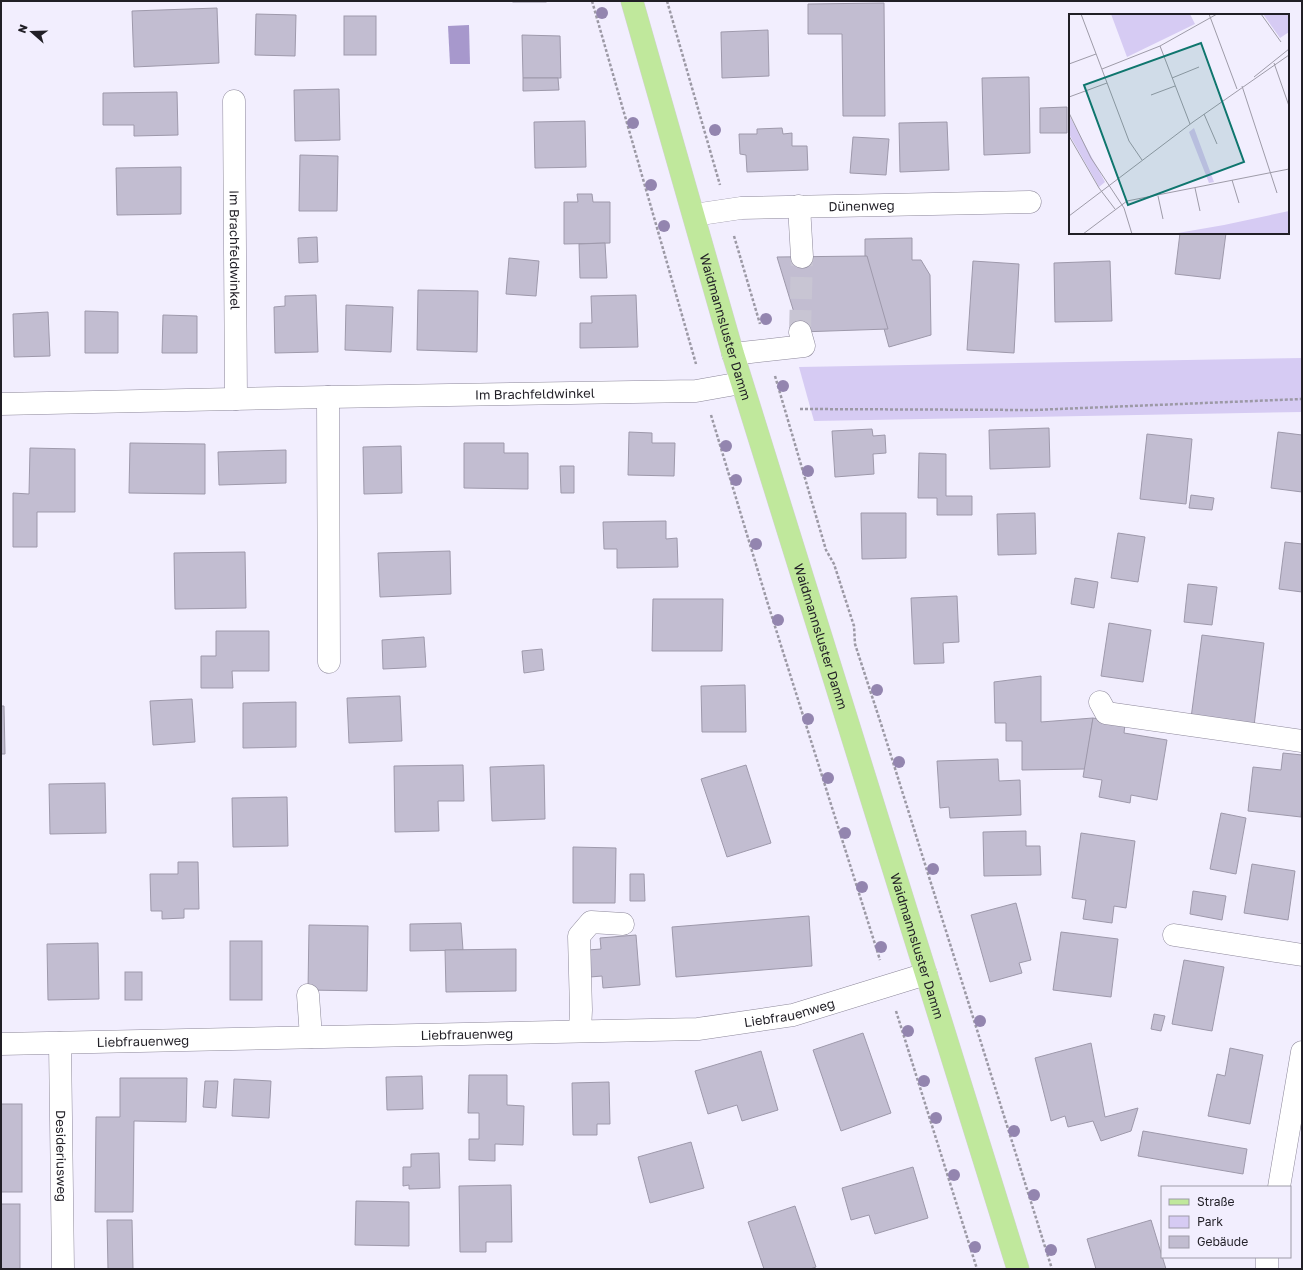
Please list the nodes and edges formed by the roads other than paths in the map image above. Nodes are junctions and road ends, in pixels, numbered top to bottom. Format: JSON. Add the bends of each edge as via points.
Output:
{"nodes":[{"id":1,"x":632,"y":1,"type":"edge"},
{"id":2,"x":234,"y":101,"type":"dead end"},
{"id":3,"x":1030,"y":202,"type":"dead end"},
{"id":4,"x":799,"y":206,"type":"junction"},
{"id":5,"x":694,"y":215,"type":"junction"},
{"id":6,"x":802,"y":257,"type":"tunnel mouth"},
{"id":7,"x":800,"y":332,"type":"tunnel mouth"},
{"id":8,"x":733,"y":354,"type":"junction"},
{"id":9,"x":741,"y":383,"type":"junction"},
{"id":10,"x":328,"y":397,"type":"junction"},
{"id":11,"x":236,"y":399,"type":"junction"},
{"id":12,"x":1,"y":404,"type":"edge"},
{"id":13,"x":329,"y":662,"type":"dead end"},
{"id":14,"x":1100,"y":702,"type":"dead end"},
{"id":15,"x":1302,"y":742,"type":"edge"},
{"id":16,"x":623,"y":924,"type":"dead end"},
{"id":17,"x":1174,"y":935,"type":"dead end"},
{"id":18,"x":1302,"y":955,"type":"edge"},
{"id":19,"x":926,"y":974,"type":"junction"},
{"id":20,"x":308,"y":995,"type":"dead end"},
{"id":21,"x":580,"y":1032,"type":"junction"},
{"id":22,"x":312,"y":1037,"type":"junction"},
{"id":23,"x":60,"y":1043,"type":"junction"},
{"id":24,"x":1,"y":1044,"type":"edge"},
{"id":25,"x":1302,"y":1052,"type":"edge"},
{"id":26,"x":1279,"y":1186,"type":"edge"},
{"id":27,"x":1267,"y":1258,"type":"edge"},
{"id":28,"x":63,"y":1269,"type":"edge"},
{"id":29,"x":1018,"y":1269,"type":"edge"},
{"id":30,"x":1267,"y":1269,"type":"edge"}],
"edges":[{"from":1,"to":5,"type":"main road","name":"Waidmannsluster Damm"},
{"from":2,"to":11,"type":"street","name":"Im Brachfeldwinkel"},
{"from":3,"to":4,"type":"street","name":"Dünenweg"},
{"from":4,"to":5,"type":"street","name":"Dünenweg","via":[[741,208]]},
{"from":4,"to":6,"type":"street"},
{"from":5,"to":8,"type":"main road","name":"Waidmannsluster Damm"},
{"from":7,"to":8,"type":"street","via":[[804,346]]},
{"from":8,"to":9,"type":"main road","name":"Waidmannsluster Damm"},
{"from":9,"to":10,"type":"street","name":"Im Brachfeldwinkel","via":[[696,391]]},
{"from":9,"to":19,"type":"main road","name":"Waidmannsluster Damm"},
{"from":10,"to":11,"type":"street","name":"Im Brachfeldwinkel"},
{"from":10,"to":13,"type":"street"},
{"from":11,"to":12,"type":"street","name":"Im Brachfeldwinkel"},
{"from":14,"to":15,"type":"street","via":[[1106,713]]},
{"from":16,"to":21,"type":"street","via":[[591,922],[579,936],[582,1010]]},
{"from":17,"to":18,"type":"street"},
{"from":19,"to":21,"type":"street","name":"Liebfrauenweg","via":[[793,1015],[698,1029]]},
{"from":19,"to":29,"type":"main road","name":"Waidmannsluster Damm"},
{"from":20,"to":22,"type":"street"},
{"from":21,"to":22,"type":"street","name":"Liebfrauenweg"},
{"from":22,"to":23,"type":"street","name":"Liebfrauenweg"},
{"from":23,"to":24,"type":"street","name":"Liebfrauenweg"},
{"from":23,"to":28,"type":"street","name":"Desideriusweg"},
{"from":25,"to":26,"type":"street"},
{"from":27,"to":30,"type":"street"}]}
